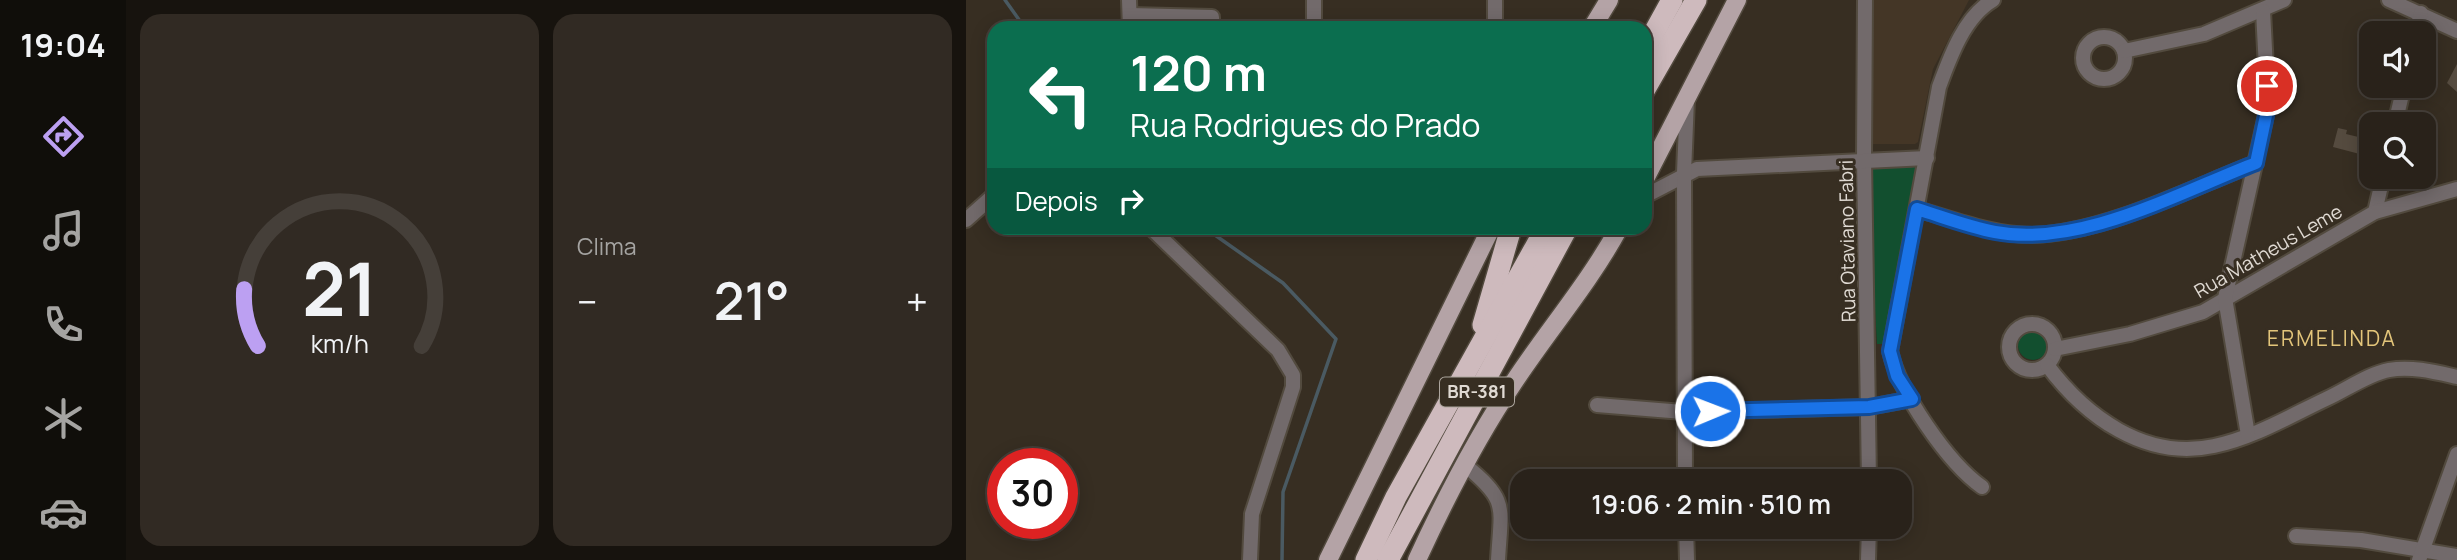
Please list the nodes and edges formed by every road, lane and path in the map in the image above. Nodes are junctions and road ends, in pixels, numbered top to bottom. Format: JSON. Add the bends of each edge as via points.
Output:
{"nodes":[{"id":1,"x":1129,"y":0,"type":"edge"},
{"id":2,"x":1314,"y":0,"type":"edge"},
{"id":3,"x":1495,"y":0,"type":"edge"},
{"id":4,"x":1609,"y":0,"type":"edge"},
{"id":5,"x":1672,"y":0,"type":"edge"},
{"id":6,"x":1696,"y":0,"type":"edge"},
{"id":7,"x":1737,"y":0,"type":"edge"},
{"id":8,"x":1865,"y":0,"type":"edge"},
{"id":9,"x":2284,"y":0,"type":"edge"},
{"id":10,"x":2389,"y":0,"type":"edge"},
{"id":11,"x":1990,"y":1,"type":"edge"},
{"id":12,"x":2263,"y":11,"type":"junction"},
{"id":13,"x":2421,"y":13,"type":"junction"},
{"id":14,"x":1130,"y":21,"type":"edge"},
{"id":15,"x":1146,"y":21,"type":"edge"},
{"id":16,"x":1212,"y":21,"type":"edge"},
{"id":17,"x":1314,"y":21,"type":"edge"},
{"id":18,"x":1495,"y":21,"type":"edge"},
{"id":19,"x":1596,"y":21,"type":"edge"},
{"id":20,"x":2419,"y":21,"type":"edge"},
{"id":21,"x":2457,"y":31,"type":"edge"},
{"id":22,"x":1652,"y":36,"type":"edge"},
{"id":23,"x":2124,"y":51,"type":"dead end"},
{"id":24,"x":1652,"y":77,"type":"edge"},
{"id":25,"x":1687,"y":98,"type":"junction"},
{"id":26,"x":1927,"y":158,"type":"junction"},
{"id":27,"x":1864,"y":159,"type":"junction"},
{"id":28,"x":2256,"y":163,"type":"junction"},
{"id":29,"x":1652,"y":166,"type":"edge"},
{"id":30,"x":1684,"y":173,"type":"junction"},
{"id":31,"x":2457,"y":188,"type":"edge"},
{"id":32,"x":2381,"y":189,"type":"edge"},
{"id":33,"x":1652,"y":191,"type":"edge"},
{"id":34,"x":987,"y":201,"type":"edge"},
{"id":35,"x":1917,"y":209,"type":"junction"},
{"id":36,"x":2375,"y":212,"type":"junction"},
{"id":37,"x":966,"y":220,"type":"edge"},
{"id":38,"x":1158,"y":235,"type":"edge"},
{"id":39,"x":1488,"y":235,"type":"edge"},
{"id":40,"x":1509,"y":235,"type":"edge"},
{"id":41,"x":1542,"y":235,"type":"edge"},
{"id":42,"x":1563,"y":235,"type":"edge"},
{"id":43,"x":1615,"y":235,"type":"edge"},
{"id":44,"x":2225,"y":298,"type":"junction"},
{"id":45,"x":2055,"y":349,"type":"junction"},
{"id":46,"x":1472,"y":360,"type":"junction"},
{"id":47,"x":2047,"y":365,"type":"junction"},
{"id":48,"x":2457,"y":377,"type":"edge"},
{"id":49,"x":1912,"y":399,"type":"junction"},
{"id":50,"x":1597,"y":405,"type":"dead end"},
{"id":51,"x":1869,"y":407,"type":"junction"},
{"id":52,"x":1683,"y":412,"type":"junction"},
{"id":53,"x":2248,"y":435,"type":"junction"},
{"id":54,"x":2457,"y":454,"type":"edge"},
{"id":55,"x":1465,"y":465,"type":"junction"},
{"id":56,"x":1685,"y":469,"type":"edge"},
{"id":57,"x":1869,"y":469,"type":"edge"},
{"id":58,"x":1982,"y":487,"type":"dead end"},
{"id":59,"x":2296,"y":536,"type":"dead end"},
{"id":60,"x":1686,"y":539,"type":"edge"},
{"id":61,"x":1868,"y":539,"type":"edge"},
{"id":62,"x":2420,"y":555,"type":"edge"},
{"id":63,"x":2457,"y":556,"type":"edge"},
{"id":64,"x":1388,"y":559,"type":"edge"},
{"id":65,"x":1250,"y":560,"type":"edge"},
{"id":66,"x":1328,"y":560,"type":"edge"},
{"id":67,"x":1366,"y":560,"type":"edge"},
{"id":68,"x":1417,"y":560,"type":"edge"},
{"id":69,"x":1498,"y":560,"type":"edge"},
{"id":70,"x":1687,"y":560,"type":"edge"},
{"id":71,"x":1868,"y":560,"type":"edge"}],
"edges":[{"from":1,"to":14,"type":"street"},
{"from":2,"to":17,"type":"street"},
{"from":3,"to":18,"type":"street"},
{"from":4,"to":19,"type":"main road"},
{"from":5,"to":22,"type":"highway"},
{"from":6,"to":24,"type":"highway"},
{"from":7,"to":25,"type":"main road"},
{"from":8,"to":27,"type":"street","name":"Rua Otaviano Fabri"},
{"from":9,"to":12,"type":"street"},
{"from":10,"to":13,"type":"street"},
{"from":11,"to":26,"type":"street","via":[[1949,58],[1939,87]]},
{"from":12,"to":23,"type":"street","via":[[2204,34]]},
{"from":12,"to":28,"type":"street","via":[[2268,106]]},
{"from":13,"to":20,"type":"street"},
{"from":13,"to":21,"type":"street"},
{"from":15,"to":16,"type":"street","via":[[1212,17]]},
{"from":25,"to":29,"type":"main road"},
{"from":25,"to":30,"type":"street"},
{"from":26,"to":27,"type":"street"},
{"from":26,"to":35,"type":"street"},
{"from":27,"to":30,"type":"street"},
{"from":27,"to":51,"type":"street","name":"Rua Otaviano Fabri"},
{"from":28,"to":35,"type":"street","via":[[2098,224],[2064,231],[1995,232]]},
{"from":28,"to":44,"type":"street"},
{"from":30,"to":33,"type":"street"},
{"from":30,"to":52,"type":"street"},
{"from":31,"to":36,"type":"street","name":"Rua Matheus Leme"},
{"from":32,"to":36,"type":"street"},
{"from":34,"to":37,"type":"street"},
{"from":35,"to":49,"type":"street","via":[[1890,351],[1897,376]]},
{"from":36,"to":44,"type":"street","name":"Rua Matheus Leme"},
{"from":38,"to":65,"type":"street","via":[[1278,350],[1293,375],[1290,404],[1252,514]]},
{"from":39,"to":66,"type":"main road"},
{"from":40,"to":46,"type":"highway"},
{"from":41,"to":46,"type":"highway","number":"BR-381"},
{"from":42,"to":64,"type":"highway","number":"BR-381"},
{"from":43,"to":55,"type":"main road","via":[[1595,271],[1513,382]]},
{"from":44,"to":45,"type":"street","name":"Rua Matheus Leme","via":[[2176,321]]},
{"from":44,"to":53,"type":"street"},
{"from":45,"to":47,"type":"street"},
{"from":45,"to":47,"type":"street","via":[[2050,332],[2034,324],[2025,325],[2012,337],[2009,345],[2014,362],[2030,370]]},
{"from":46,"to":67,"type":"highway","number":"BR-381"},
{"from":47,"to":53,"type":"street","via":[[2065,389],[2097,417],[2142,441],[2172,448],[2212,447]]},
{"from":48,"to":53,"type":"street","via":[[2423,370],[2386,371]]},
{"from":49,"to":51,"type":"street"},
{"from":49,"to":58,"type":"street","via":[[1953,462]]},
{"from":50,"to":52,"type":"street"},
{"from":51,"to":52,"type":"street"},
{"from":51,"to":57,"type":"street","name":"Rua Otaviano Fabri"},
{"from":52,"to":56,"type":"street"},
{"from":54,"to":62,"type":"street"},
{"from":55,"to":68,"type":"main road"},
{"from":55,"to":69,"type":"street","via":[[1498,495]]},
{"from":59,"to":62,"type":"street","via":[[2361,540]]},
{"from":60,"to":70,"type":"street"},
{"from":61,"to":71,"type":"street"},
{"from":62,"to":63,"type":"street"}]}
